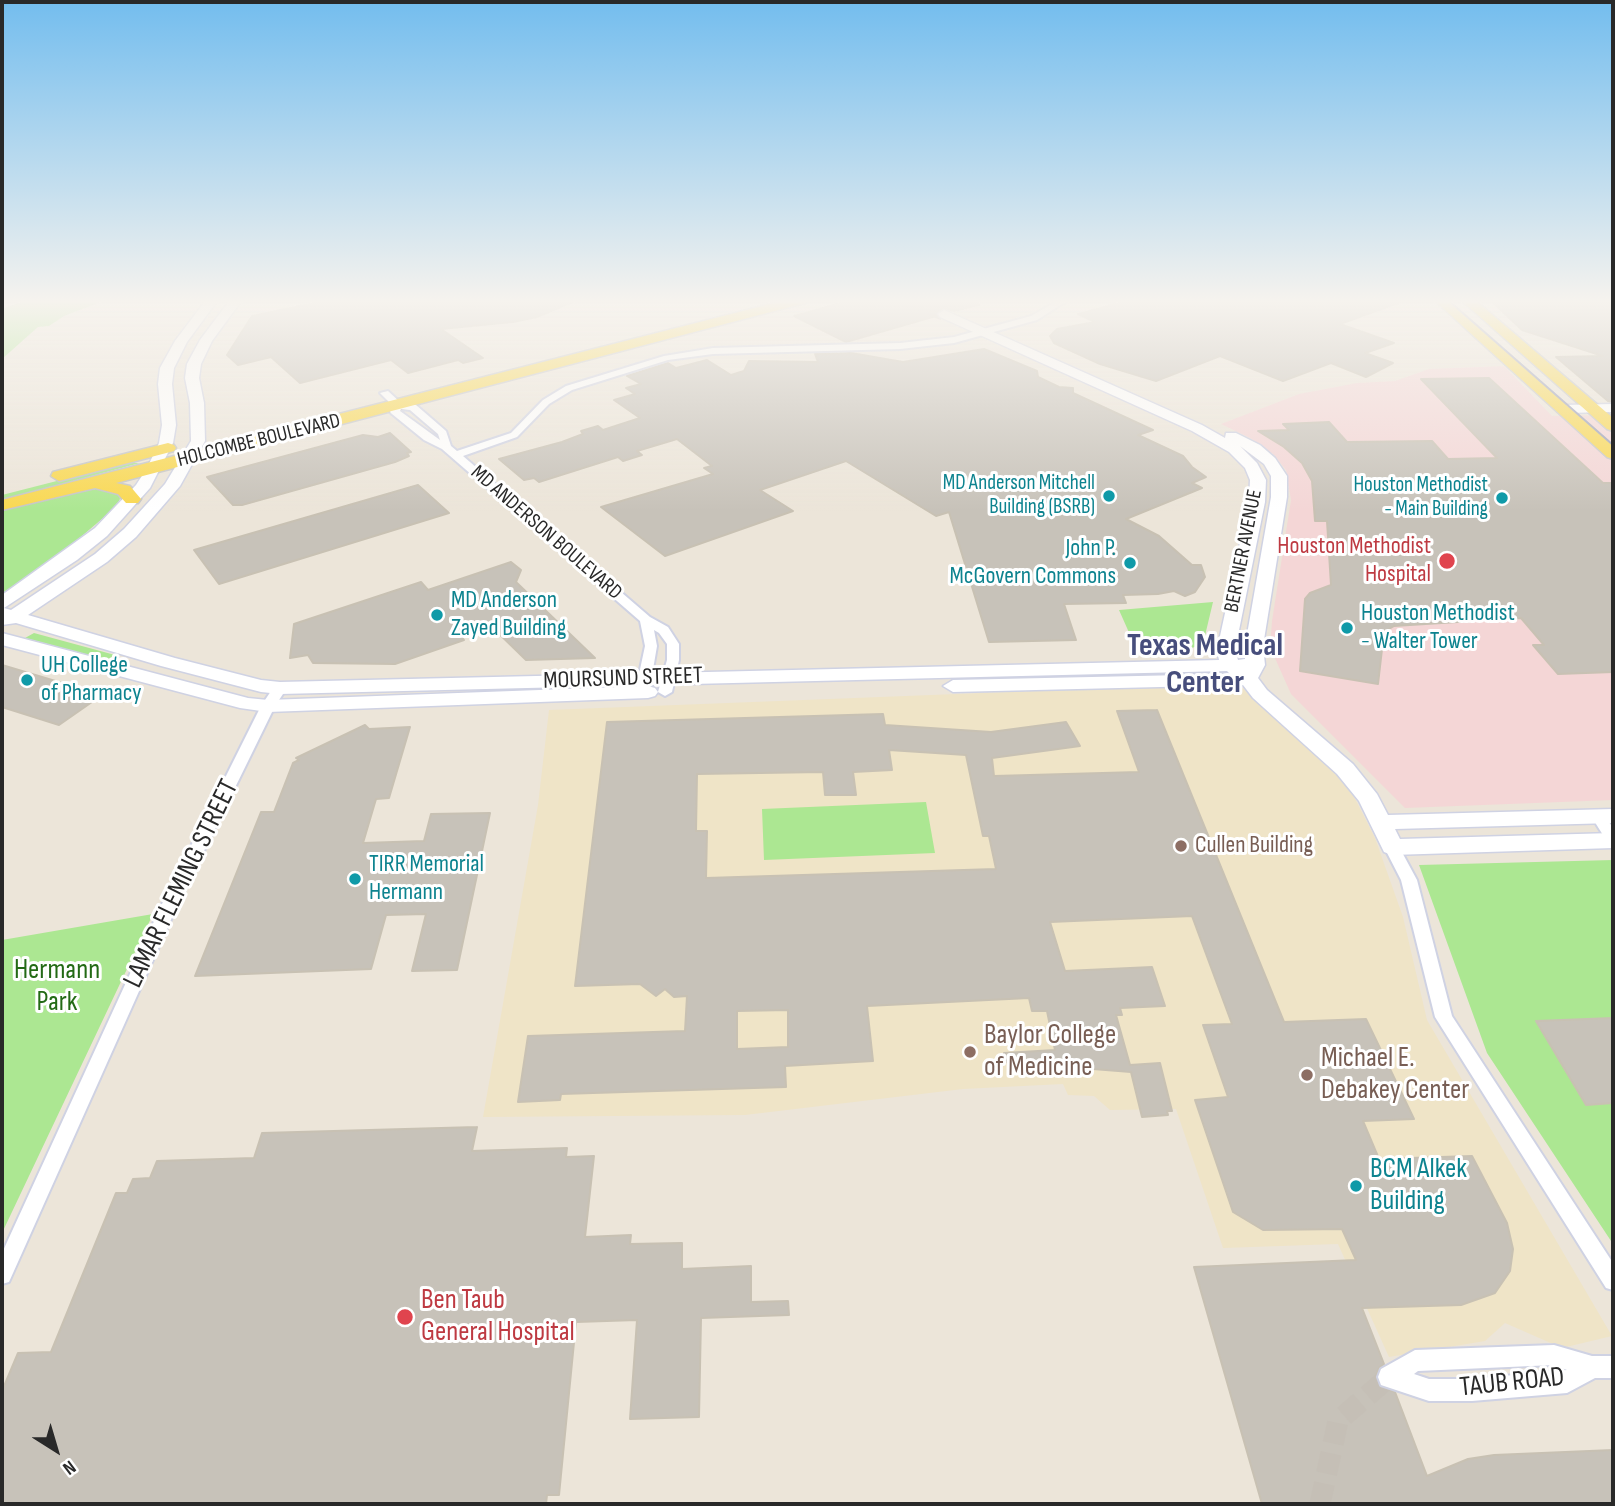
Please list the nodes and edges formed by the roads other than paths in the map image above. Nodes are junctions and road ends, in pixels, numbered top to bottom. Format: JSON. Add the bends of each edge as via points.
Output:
{"nodes":[{"id":1,"x":167,"y":370,"type":"edge"},
{"id":2,"x":193,"y":370,"type":"edge"},
{"id":3,"x":475,"y":370,"type":"edge"},
{"id":4,"x":533,"y":370,"type":"edge"},
{"id":5,"x":627,"y":370,"type":"edge"},
{"id":6,"x":1074,"y":370,"type":"edge"},
{"id":7,"x":1083,"y":370,"type":"edge"},
{"id":8,"x":1519,"y":370,"type":"edge"},
{"id":9,"x":1526,"y":370,"type":"edge"},
{"id":10,"x":1549,"y":370,"type":"edge"},
{"id":11,"x":385,"y":393,"type":"junction"},
{"id":12,"x":398,"y":406,"type":"junction"},
{"id":13,"x":1593,"y":408,"type":"junction"},
{"id":14,"x":1613,"y":408,"type":"edge"},
{"id":15,"x":1562,"y":409,"type":"junction"},
{"id":16,"x":1613,"y":426,"type":"edge"},
{"id":17,"x":198,"y":441,"type":"junction"},
{"id":18,"x":446,"y":447,"type":"junction"},
{"id":19,"x":164,"y":449,"type":"junction"},
{"id":20,"x":1613,"y":454,"type":"edge"},
{"id":21,"x":456,"y":455,"type":"junction"},
{"id":22,"x":188,"y":459,"type":"junction"},
{"id":23,"x":155,"y":468,"type":"junction"},
{"id":24,"x":96,"y":484,"type":"junction"},
{"id":25,"x":2,"y":491,"type":"edge"},
{"id":26,"x":132,"y":499,"type":"junction"},
{"id":27,"x":2,"y":505,"type":"edge"},
{"id":28,"x":5,"y":614,"type":"edge"},
{"id":29,"x":646,"y":620,"type":"junction"},
{"id":30,"x":2,"y":639,"type":"edge"},
{"id":31,"x":1230,"y":664,"type":"junction"},
{"id":32,"x":1251,"y":672,"type":"junction"},
{"id":33,"x":643,"y":685,"type":"junction"},
{"id":34,"x":667,"y":685,"type":"junction"},
{"id":35,"x":280,"y":688,"type":"junction"},
{"id":36,"x":268,"y":706,"type":"junction"},
{"id":37,"x":1606,"y":816,"type":"edge"},
{"id":38,"x":1381,"y":822,"type":"junction"},
{"id":39,"x":1613,"y":840,"type":"edge"},
{"id":40,"x":1392,"y":847,"type":"junction"},
{"id":41,"x":2,"y":1275,"type":"edge"},
{"id":42,"x":1613,"y":1281,"type":"edge"},
{"id":43,"x":1603,"y":1367,"type":"edge"}],
"edges":[{"from":1,"to":19,"type":"street","via":[[169,425]]},
{"from":2,"to":17,"type":"street"},
{"from":3,"to":11,"type":"main road","name":"HOLCOMBE BOULEVARD"},
{"from":4,"to":12,"type":"main road","name":"HOLCOMBE BOULEVARD"},
{"from":5,"to":21,"type":"street","via":[[569,388],[546,402],[514,435]]},
{"from":6,"to":31,"type":"street","name":"BERTNER AVENUE","via":[[1197,428],[1234,449],[1252,466],[1258,480],[1257,502],[1226,650]]},
{"from":7,"to":32,"type":"street","name":"BERTNER AVENUE","via":[[1253,447],[1279,476]]},
{"from":8,"to":15,"type":"main road"},
{"from":9,"to":13,"type":"main road","via":[[1559,398]]},
{"from":10,"to":13,"type":"main road"},
{"from":11,"to":12,"type":"street","name":"MD ANDERSON BOULEVARD"},
{"from":11,"to":17,"type":"main road","name":"HOLCOMBE BOULEVARD"},
{"from":12,"to":18,"type":"street","name":"MD ANDERSON BOULEVARD","via":[[395,411]]},
{"from":12,"to":18,"type":"street","name":"MD ANDERSON BOULEVARD","via":[[414,407],[443,433]]},
{"from":12,"to":22,"type":"main road","name":"HOLCOMBE BOULEVARD"},
{"from":13,"to":14,"type":"street"},
{"from":13,"to":15,"type":"street"},
{"from":13,"to":16,"type":"main road"},
{"from":15,"to":20,"type":"main road"},
{"from":17,"to":19,"type":"main road","name":"HOLCOMBE BOULEVARD"},
{"from":17,"to":22,"type":"street"},
{"from":18,"to":21,"type":"street","name":"MD ANDERSON BOULEVARD"},
{"from":19,"to":23,"type":"street"},
{"from":19,"to":25,"type":"main road","name":"HOLCOMBE BOULEVARD"},
{"from":21,"to":29,"type":"street","name":"MD ANDERSON BOULEVARD"},
{"from":22,"to":23,"type":"main road","name":"HOLCOMBE BOULEVARD"},
{"from":22,"to":28,"type":"street","via":[[158,505],[131,533],[101,558]]},
{"from":23,"to":24,"type":"main road","name":"HOLCOMBE BOULEVARD"},
{"from":23,"to":26,"type":"street"},
{"from":24,"to":26,"type":"main road","via":[[124,490]]},
{"from":24,"to":27,"type":"main road","name":"HOLCOMBE BOULEVARD"},
{"from":26,"to":28,"type":"street","via":[[101,532]]},
{"from":28,"to":35,"type":"street","name":"MOURSUND STREET","via":[[168,662]]},
{"from":29,"to":33,"type":"street","name":"MD ANDERSON BOULEVARD","via":[[651,646]]},
{"from":29,"to":34,"type":"street","name":"MD ANDERSON BOULEVARD","via":[[664,630],[673,644]]},
{"from":30,"to":36,"type":"street","name":"MOURSUND STREET"},
{"from":31,"to":32,"type":"street"},
{"from":31,"to":34,"type":"street","name":"MOURSUND STREET"},
{"from":32,"to":34,"type":"street","name":"MOURSUND STREET"},
{"from":32,"to":38,"type":"street","via":[[1260,694],[1345,769]]},
{"from":33,"to":34,"type":"street","name":"MOURSUND STREET"},
{"from":33,"to":35,"type":"street","name":"MOURSUND STREET"},
{"from":33,"to":36,"type":"street","name":"MOURSUND STREET"},
{"from":35,"to":36,"type":"street","name":"LAMAR FLEMING STREET"},
{"from":36,"to":41,"type":"street","name":"LAMAR FLEMING STREET","via":[[170,904]]},
{"from":37,"to":38,"type":"street"},
{"from":37,"to":39,"type":"street"},
{"from":38,"to":40,"type":"street"},
{"from":39,"to":40,"type":"street"},
{"from":40,"to":42,"type":"street","via":[[1412,890],[1444,1017]]},
{"from":43,"to":43,"type":"street","name":"TAUB ROAD","via":[[1554,1355],[1415,1361],[1389,1377],[1429,1390],[1472,1390],[1567,1382]]}]}
